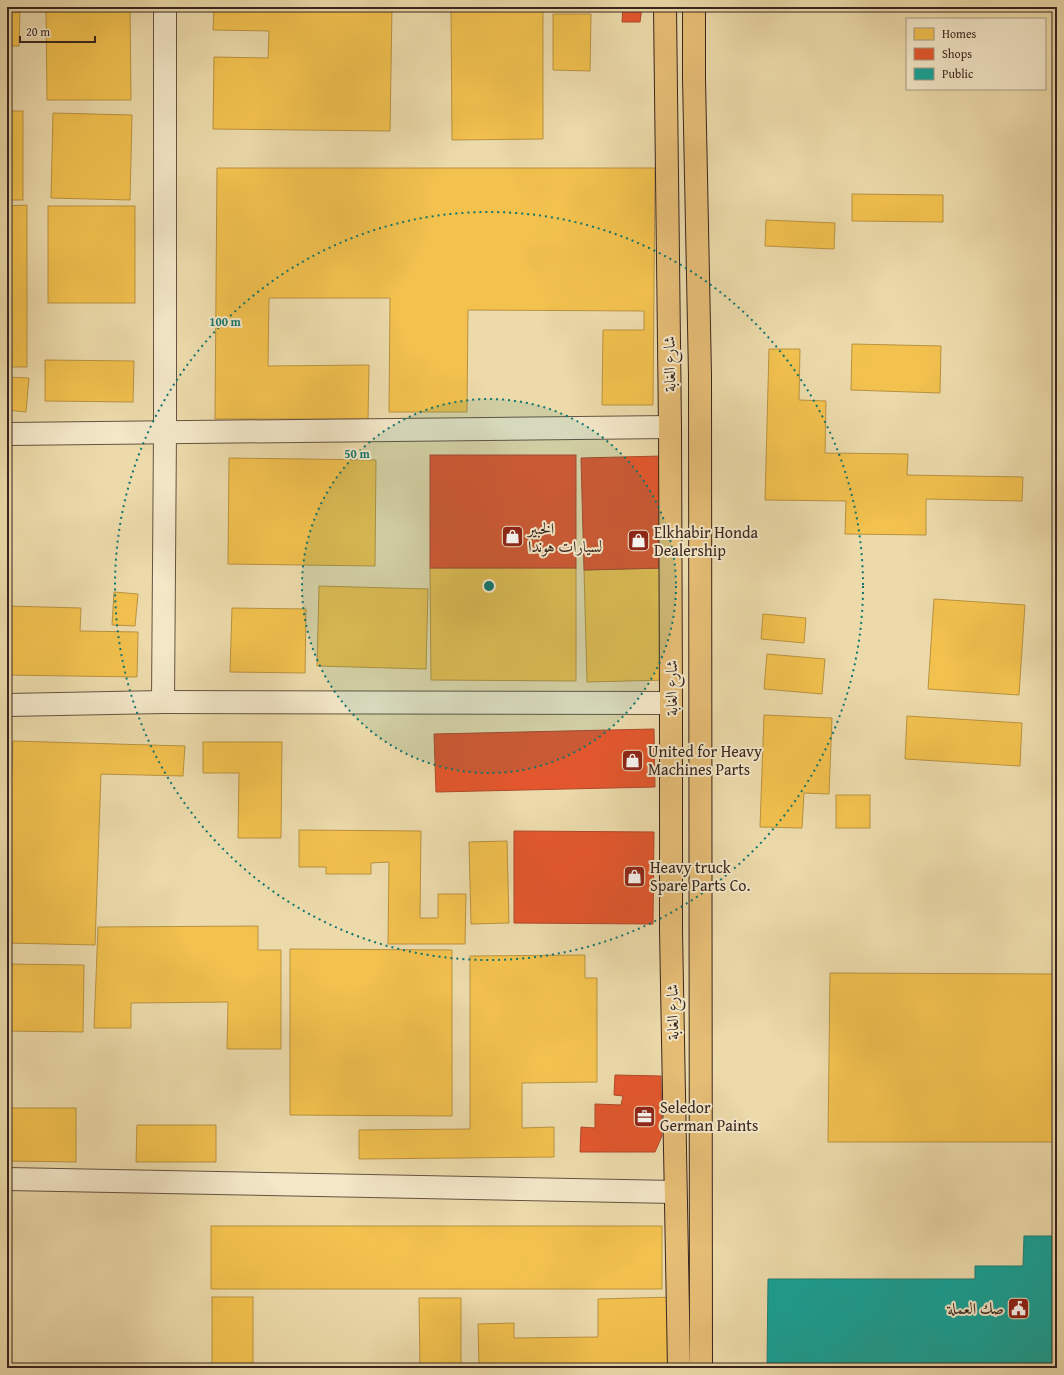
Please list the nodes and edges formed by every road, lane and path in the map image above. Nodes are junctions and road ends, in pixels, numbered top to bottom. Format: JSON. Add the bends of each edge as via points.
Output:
{"nodes":[{"id":1,"x":165,"y":7,"type":"edge"},
{"id":2,"x":665,"y":7,"type":"edge"},
{"id":3,"x":694,"y":7,"type":"edge"},
{"id":4,"x":670,"y":426,"type":"junction"},
{"id":5,"x":165,"y":431,"type":"junction"},
{"id":6,"x":7,"y":434,"type":"edge"},
{"id":7,"x":163,"y":702,"type":"junction"},
{"id":8,"x":671,"y":703,"type":"junction"},
{"id":9,"x":7,"y":705,"type":"edge"},
{"id":10,"x":7,"y":1179,"type":"edge"},
{"id":11,"x":675,"y":1192,"type":"junction"},
{"id":12,"x":679,"y":1368,"type":"edge"},
{"id":13,"x":701,"y":1368,"type":"edge"}],
"edges":[{"from":1,"to":5,"type":"lane"},
{"from":2,"to":4,"type":"main road","name":"شارع الغابة"},
{"from":3,"to":13,"type":"main road","name":"شارع الغابة","via":[[700,375]]},
{"from":4,"to":5,"type":"lane"},
{"from":4,"to":8,"type":"main road","name":"شارع الغابة"},
{"from":5,"to":6,"type":"lane"},
{"from":5,"to":7,"type":"lane"},
{"from":7,"to":8,"type":"lane"},
{"from":7,"to":9,"type":"lane"},
{"from":8,"to":11,"type":"main road","name":"شارع الغابة"},
{"from":10,"to":11,"type":"lane"},
{"from":11,"to":12,"type":"main road","name":"شارع الغابة"}]}
